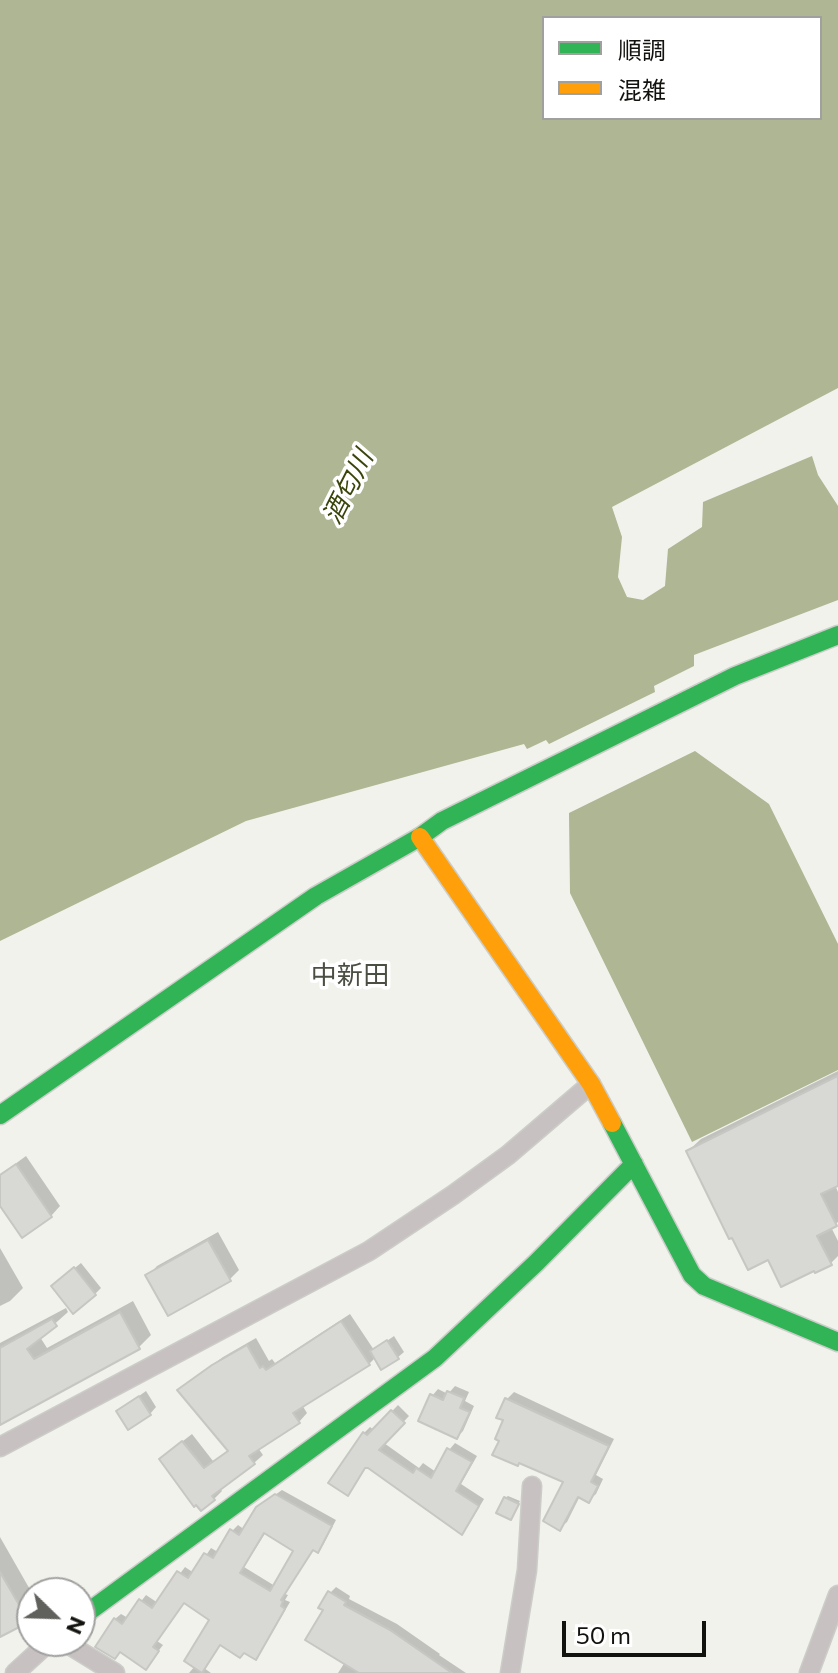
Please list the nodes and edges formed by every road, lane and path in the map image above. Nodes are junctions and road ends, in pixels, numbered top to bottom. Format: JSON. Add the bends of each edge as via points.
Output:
{"nodes":[{"id":1,"x":838,"y":635,"type":"edge"},
{"id":2,"x":420,"y":837,"type":"junction"},
{"id":3,"x":591,"y":1084,"type":"junction"},
{"id":4,"x":0,"y":1115,"type":"edge"},
{"id":5,"x":634,"y":1164,"type":"junction"},
{"id":6,"x":838,"y":1342,"type":"edge"},
{"id":7,"x":0,"y":1447,"type":"edge"},
{"id":8,"x":532,"y":1486,"type":"dead end"},
{"id":9,"x":838,"y":1595,"type":"edge"},
{"id":10,"x":96,"y":1606,"type":"edge"},
{"id":11,"x":32,"y":1657,"type":"edge"},
{"id":12,"x":89,"y":1657,"type":"edge"},
{"id":13,"x":15,"y":1673,"type":"edge"},
{"id":14,"x":115,"y":1673,"type":"edge"},
{"id":15,"x":510,"y":1673,"type":"edge"},
{"id":16,"x":809,"y":1673,"type":"edge"}],
"edges":[{"from":1,"to":2,"type":"street","via":[[735,676],[442,821]]},
{"from":2,"to":3,"type":"street"},
{"from":2,"to":4,"type":"street","via":[[316,896]]},
{"from":3,"to":5,"type":"street"},
{"from":3,"to":7,"type":"street","via":[[508,1155],[369,1251]]},
{"from":5,"to":6,"type":"street","via":[[698,1281]]},
{"from":5,"to":10,"type":"street","via":[[435,1358]]},
{"from":8,"to":15,"type":"street","via":[[527,1570]]},
{"from":9,"to":16,"type":"street"},
{"from":11,"to":13,"type":"street"},
{"from":12,"to":14,"type":"street"}]}
